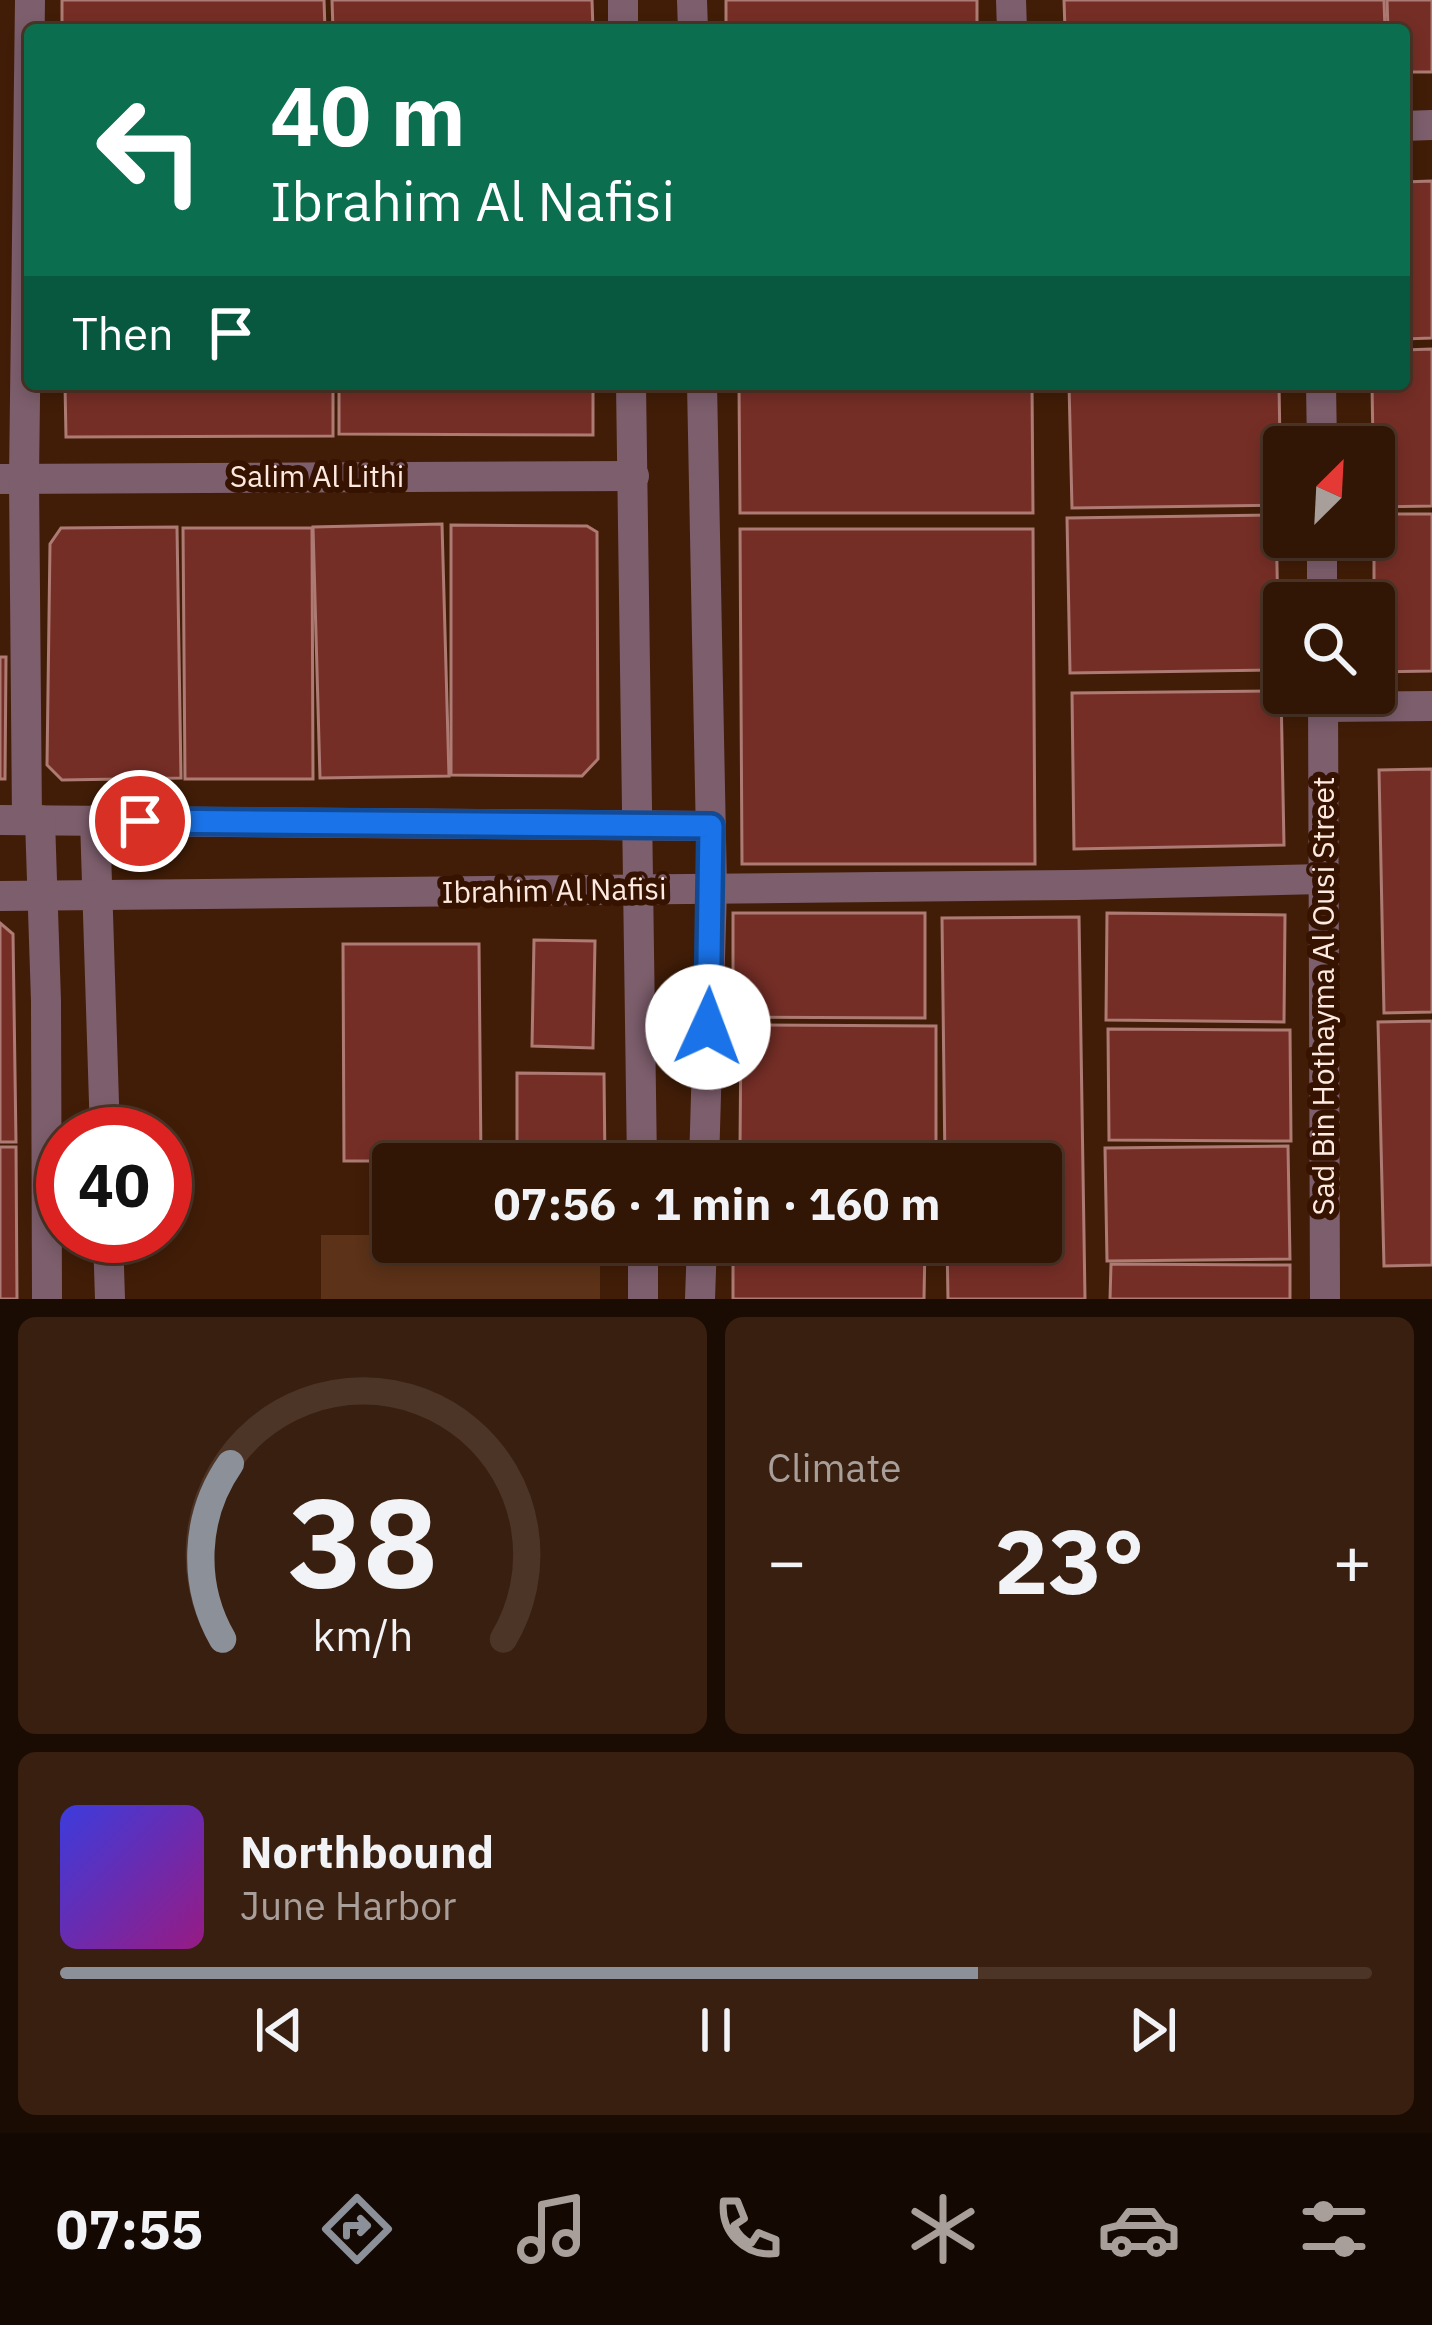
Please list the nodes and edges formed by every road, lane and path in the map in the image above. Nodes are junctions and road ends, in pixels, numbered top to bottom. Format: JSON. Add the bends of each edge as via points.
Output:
{"nodes":[{"id":1,"x":24,"y":159,"type":"edge"},
{"id":2,"x":632,"y":390,"type":"edge"},
{"id":3,"x":702,"y":390,"type":"edge"},
{"id":4,"x":1321,"y":390,"type":"edge"},
{"id":5,"x":1322,"y":426,"type":"edge"},
{"id":6,"x":634,"y":476,"type":"junction"},
{"id":7,"x":12,"y":478,"type":"edge"},
{"id":8,"x":1395,"y":704,"type":"edge"},
{"id":9,"x":1432,"y":706,"type":"edge"},
{"id":10,"x":1323,"y":714,"type":"edge"},
{"id":11,"x":22,"y":820,"type":"edge"},
{"id":12,"x":95,"y":820,"type":"junction"},
{"id":13,"x":711,"y":826,"type":"junction"},
{"id":14,"x":640,"y":828,"type":"junction"},
{"id":15,"x":1323,"y":879,"type":"junction"},
{"id":16,"x":712,"y":889,"type":"junction"},
{"id":17,"x":641,"y":890,"type":"junction"},
{"id":18,"x":98,"y":894,"type":"junction"},
{"id":19,"x":0,"y":896,"type":"edge"},
{"id":20,"x":43,"y":896,"type":"junction"},
{"id":21,"x":104,"y":1107,"type":"edge"},
{"id":22,"x":642,"y":1143,"type":"edge"},
{"id":23,"x":705,"y":1143,"type":"edge"},
{"id":24,"x":109,"y":1263,"type":"edge"},
{"id":25,"x":643,"y":1263,"type":"edge"},
{"id":26,"x":701,"y":1263,"type":"edge"},
{"id":27,"x":47,"y":1299,"type":"edge"},
{"id":28,"x":110,"y":1299,"type":"edge"},
{"id":29,"x":643,"y":1299,"type":"edge"},
{"id":30,"x":700,"y":1299,"type":"edge"},
{"id":31,"x":1325,"y":1299,"type":"edge"}],
"edges":[{"from":1,"to":7,"type":"street"},
{"from":2,"to":6,"type":"street"},
{"from":3,"to":13,"type":"street"},
{"from":4,"to":5,"type":"street"},
{"from":6,"to":7,"type":"street","name":"Salim Al Lithi"},
{"from":6,"to":14,"type":"street"},
{"from":7,"to":11,"type":"street"},
{"from":8,"to":9,"type":"street"},
{"from":10,"to":15,"type":"street","name":"Sad Bin Hothayma Al Ousi Street"},
{"from":11,"to":12,"type":"street","name":"Ibrahim Al Nafisi"},
{"from":11,"to":20,"type":"street"},
{"from":12,"to":14,"type":"street","name":"Ibrahim Al Nafisi"},
{"from":12,"to":18,"type":"street"},
{"from":13,"to":14,"type":"street","name":"Ibrahim Al Nafisi"},
{"from":13,"to":16,"type":"street"},
{"from":14,"to":17,"type":"street"},
{"from":15,"to":16,"type":"street","name":"Ibrahim Al Nafisi"},
{"from":15,"to":31,"type":"street","name":"Sad Bin Hothayma Al Ousi Street"},
{"from":16,"to":17,"type":"street","name":"Ibrahim Al Nafisi"},
{"from":16,"to":23,"type":"street"},
{"from":17,"to":18,"type":"street","name":"Ibrahim Al Nafisi"},
{"from":17,"to":22,"type":"street"},
{"from":18,"to":20,"type":"street","name":"Ibrahim Al Nafisi"},
{"from":18,"to":21,"type":"street"},
{"from":19,"to":20,"type":"street","name":"Ibrahim Al Nafisi"},
{"from":20,"to":27,"type":"street"},
{"from":24,"to":28,"type":"street"},
{"from":25,"to":29,"type":"street"},
{"from":26,"to":30,"type":"street"}]}
